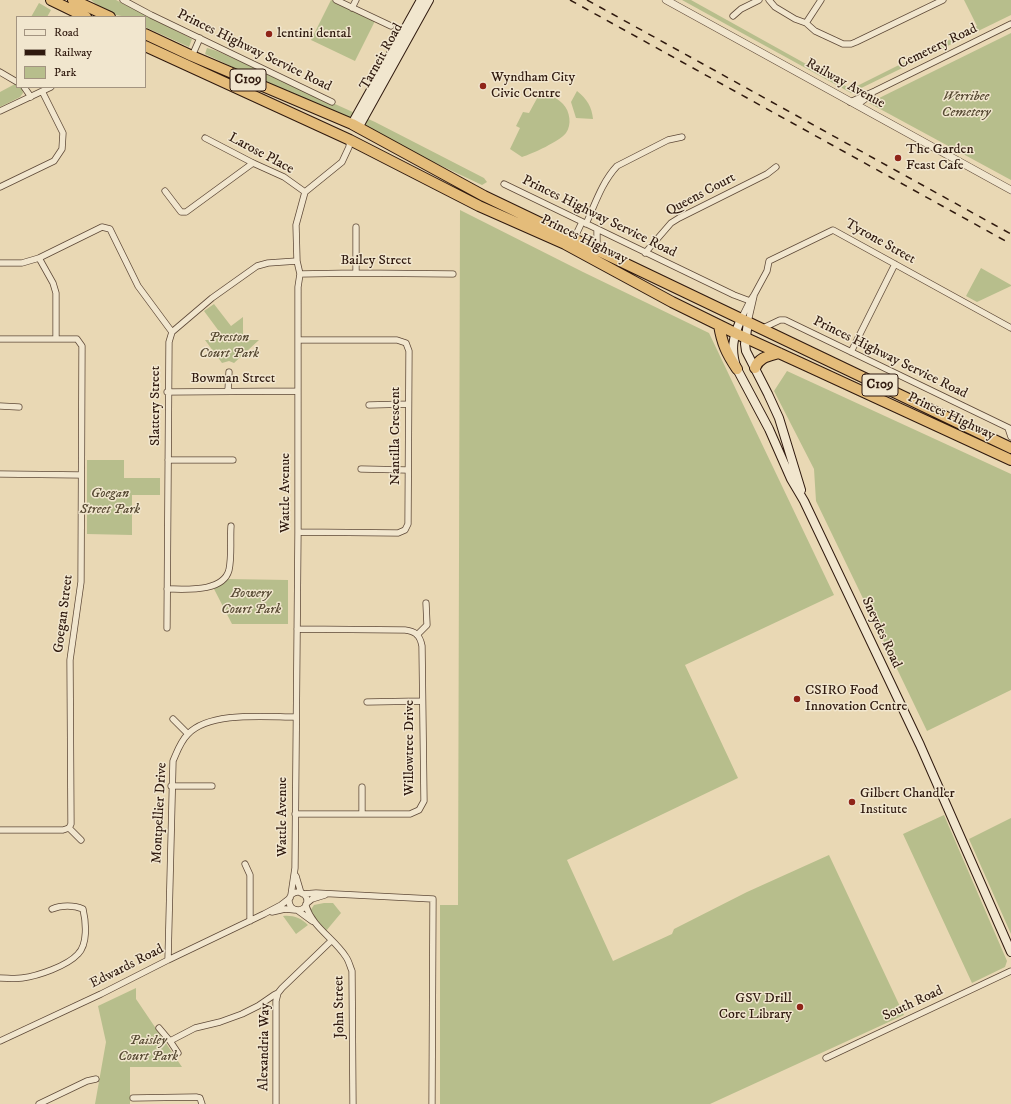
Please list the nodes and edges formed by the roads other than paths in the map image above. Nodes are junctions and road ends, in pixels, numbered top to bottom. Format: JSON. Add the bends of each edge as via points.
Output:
{"nodes":[{"id":1,"x":73,"y":0,"type":"edge"},
{"id":2,"x":85,"y":0,"type":"edge"},
{"id":3,"x":123,"y":0,"type":"edge"},
{"id":4,"x":336,"y":0,"type":"edge"},
{"id":5,"x":356,"y":0,"type":"edge"},
{"id":6,"x":421,"y":0,"type":"edge"},
{"id":7,"x":429,"y":0,"type":"edge"},
{"id":8,"x":666,"y":0,"type":"edge"},
{"id":9,"x":759,"y":0,"type":"edge"},
{"id":10,"x":769,"y":0,"type":"edge"},
{"id":11,"x":821,"y":0,"type":"edge"},
{"id":12,"x":943,"y":0,"type":"edge"},
{"id":13,"x":55,"y":1,"type":"edge"},
{"id":14,"x":352,"y":8,"type":"junction"},
{"id":15,"x":97,"y":11,"type":"junction"},
{"id":16,"x":84,"y":16,"type":"edge"},
{"id":17,"x":108,"y":16,"type":"edge"},
{"id":18,"x":733,"y":16,"type":"dead end"},
{"id":19,"x":806,"y":23,"type":"junction"},
{"id":20,"x":1011,"y":24,"type":"edge"},
{"id":21,"x":391,"y":26,"type":"dead end"},
{"id":22,"x":146,"y":34,"type":"edge"},
{"id":23,"x":200,"y":38,"type":"junction"},
{"id":24,"x":146,"y":46,"type":"edge"},
{"id":25,"x":192,"y":56,"type":"junction"},
{"id":26,"x":188,"y":66,"type":"junction"},
{"id":27,"x":0,"y":72,"type":"edge"},
{"id":28,"x":16,"y":81,"type":"edge"},
{"id":29,"x":25,"y":88,"type":"edge"},
{"id":30,"x":49,"y":88,"type":"edge"},
{"id":31,"x":42,"y":91,"type":"junction"},
{"id":32,"x":875,"y":91,"type":"junction"},
{"id":33,"x":31,"y":96,"type":"junction"},
{"id":34,"x":332,"y":102,"type":"dead end"},
{"id":35,"x":850,"y":102,"type":"junction"},
{"id":36,"x":857,"y":105,"type":"junction"},
{"id":37,"x":0,"y":111,"type":"edge"},
{"id":38,"x":355,"y":126,"type":"junction"},
{"id":39,"x":682,"y":137,"type":"dead end"},
{"id":40,"x":205,"y":138,"type":"dead end"},
{"id":41,"x":350,"y":140,"type":"junction"},
{"id":42,"x":253,"y":163,"type":"junction"},
{"id":43,"x":776,"y":167,"type":"dead end"},
{"id":44,"x":504,"y":184,"type":"dead end"},
{"id":45,"x":0,"y":187,"type":"edge"},
{"id":46,"x":1011,"y":190,"type":"edge"},
{"id":47,"x":165,"y":191,"type":"dead end"},
{"id":48,"x":305,"y":192,"type":"junction"},
{"id":49,"x":484,"y":196,"type":"junction"},
{"id":50,"x":479,"y":206,"type":"junction"},
{"id":51,"x":584,"y":223,"type":"junction"},
{"id":52,"x":356,"y":227,"type":"dead end"},
{"id":53,"x":597,"y":229,"type":"junction"},
{"id":54,"x":574,"y":239,"type":"junction"},
{"id":55,"x":597,"y":250,"type":"junction"},
{"id":56,"x":582,"y":253,"type":"junction"},
{"id":57,"x":645,"y":253,"type":"junction"},
{"id":58,"x":39,"y":258,"type":"junction"},
{"id":59,"x":297,"y":261,"type":"junction"},
{"id":60,"x":0,"y":263,"type":"edge"},
{"id":61,"x":895,"y":264,"type":"junction"},
{"id":62,"x":356,"y":273,"type":"junction"},
{"id":63,"x":300,"y":274,"type":"junction"},
{"id":64,"x":453,"y":274,"type":"dead end"},
{"id":65,"x":754,"y":295,"type":"junction"},
{"id":66,"x":750,"y":301,"type":"junction"},
{"id":67,"x":745,"y":321,"type":"junction"},
{"id":68,"x":719,"y":326,"type":"junction"},
{"id":69,"x":1011,"y":328,"type":"edge"},
{"id":70,"x":761,"y":329,"type":"junction"},
{"id":71,"x":172,"y":332,"type":"junction"},
{"id":72,"x":735,"y":333,"type":"junction"},
{"id":73,"x":746,"y":338,"type":"junction"},
{"id":74,"x":0,"y":339,"type":"edge"},
{"id":75,"x":56,"y":339,"type":"junction"},
{"id":76,"x":298,"y":340,"type":"junction"},
{"id":77,"x":851,"y":352,"type":"junction"},
{"id":78,"x":779,"y":353,"type":"junction"},
{"id":79,"x":755,"y":368,"type":"junction"},
{"id":80,"x":737,"y":369,"type":"junction"},
{"id":81,"x":229,"y":372,"type":"dead end"},
{"id":82,"x":228,"y":391,"type":"junction"},
{"id":83,"x":298,"y":391,"type":"junction"},
{"id":84,"x":167,"y":392,"type":"junction"},
{"id":85,"x":408,"y":404,"type":"junction"},
{"id":86,"x":369,"y":405,"type":"dead end"},
{"id":87,"x":0,"y":406,"type":"edge"},
{"id":88,"x":19,"y":406,"type":"dead end"},
{"id":89,"x":1010,"y":428,"type":"edge"},
{"id":90,"x":1011,"y":437,"type":"edge"},
{"id":91,"x":1011,"y":448,"type":"edge"},
{"id":92,"x":168,"y":460,"type":"junction"},
{"id":93,"x":233,"y":460,"type":"dead end"},
{"id":94,"x":1011,"y":460,"type":"edge"},
{"id":95,"x":361,"y":470,"type":"dead end"},
{"id":96,"x":408,"y":470,"type":"junction"},
{"id":97,"x":0,"y":474,"type":"edge"},
{"id":98,"x":81,"y":475,"type":"junction"},
{"id":99,"x":804,"y":501,"type":"junction"},
{"id":100,"x":231,"y":526,"type":"dead end"},
{"id":101,"x":298,"y":532,"type":"junction"},
{"id":102,"x":167,"y":589,"type":"junction"},
{"id":103,"x":426,"y":603,"type":"dead end"},
{"id":104,"x":167,"y":628,"type":"dead end"},
{"id":105,"x":297,"y":629,"type":"junction"},
{"id":106,"x":417,"y":634,"type":"junction"},
{"id":107,"x":422,"y":701,"type":"junction"},
{"id":108,"x":367,"y":702,"type":"dead end"},
{"id":109,"x":296,"y":717,"type":"junction"},
{"id":110,"x":173,"y":719,"type":"dead end"},
{"id":111,"x":188,"y":734,"type":"junction"},
{"id":112,"x":171,"y":786,"type":"junction"},
{"id":113,"x":212,"y":786,"type":"dead end"},
{"id":114,"x":362,"y":786,"type":"dead end"},
{"id":115,"x":362,"y":813,"type":"junction"},
{"id":116,"x":296,"y":814,"type":"junction"},
{"id":117,"x":68,"y":828,"type":"junction"},
{"id":118,"x":0,"y":830,"type":"edge"},
{"id":119,"x":81,"y":840,"type":"dead end"},
{"id":120,"x":246,"y":864,"type":"dead end"},
{"id":121,"x":295,"y":868,"type":"junction"},
{"id":122,"x":302,"y":894,"type":"junction"},
{"id":123,"x":329,"y":894,"type":"junction"},
{"id":124,"x":291,"y":897,"type":"junction"},
{"id":125,"x":306,"y":905,"type":"junction"},
{"id":126,"x":52,"y":909,"type":"dead end"},
{"id":127,"x":296,"y":910,"type":"junction"},
{"id":128,"x":264,"y":914,"type":"junction"},
{"id":129,"x":250,"y":921,"type":"junction"},
{"id":130,"x":314,"y":922,"type":"junction"},
{"id":131,"x":331,"y":941,"type":"junction"},
{"id":132,"x":1011,"y":952,"type":"edge"},
{"id":133,"x":168,"y":960,"type":"junction"},
{"id":134,"x":1011,"y":970,"type":"edge"},
{"id":135,"x":0,"y":978,"type":"edge"},
{"id":136,"x":278,"y":993,"type":"junction"},
{"id":137,"x":159,"y":1028,"type":"dead end"},
{"id":138,"x":0,"y":1041,"type":"edge"},
{"id":139,"x":170,"y":1041,"type":"junction"},
{"id":140,"x":178,"y":1053,"type":"dead end"},
{"id":141,"x":826,"y":1058,"type":"dead end"},
{"id":142,"x":96,"y":1079,"type":"dead end"},
{"id":143,"x":133,"y":1098,"type":"dead end"},
{"id":144,"x":39,"y":1104,"type":"edge"},
{"id":145,"x":202,"y":1104,"type":"edge"},
{"id":146,"x":276,"y":1104,"type":"edge"},
{"id":147,"x":353,"y":1104,"type":"edge"},
{"id":148,"x":432,"y":1104,"type":"edge"}],
"edges":[{"from":1,"to":15,"type":"highway"},
{"from":2,"to":15,"type":"highway"},
{"from":3,"to":23,"type":"street","name":"Princes Highway Service Road"},
{"from":4,"to":14,"type":"street"},
{"from":5,"to":14,"type":"street"},
{"from":6,"to":38,"type":"main road","name":"Tarneit Road"},
{"from":7,"to":38,"type":"main road","name":"Tarneit Road"},
{"from":8,"to":35,"type":"street","name":"Railway Avenue"},
{"from":9,"to":18,"type":"street"},
{"from":10,"to":19,"type":"street","via":[[775,7]]},
{"from":11,"to":19,"type":"street"},
{"from":12,"to":19,"type":"street","via":[[851,44],[842,44],[815,31]]},
{"from":13,"to":16,"type":"highway"},
{"from":14,"to":21,"type":"street"},
{"from":15,"to":17,"type":"highway"},
{"from":20,"to":32,"type":"street","name":"Cemetery Road"},
{"from":22,"to":25,"type":"highway","name":"Princes Highway","number":"C109"},
{"from":23,"to":25,"type":"street"},
{"from":23,"to":34,"type":"street","name":"Princes Highway Service Road"},
{"from":24,"to":26,"type":"highway","name":"Princes Highway","number":"C109"},
{"from":25,"to":26,"type":"highway"},
{"from":25,"to":38,"type":"highway","name":"Princes Highway","number":"C109"},
{"from":26,"to":41,"type":"highway","name":"Princes Highway","number":"C109"},
{"from":27,"to":28,"type":"street"},
{"from":29,"to":33,"type":"street"},
{"from":30,"to":31,"type":"street"},
{"from":31,"to":33,"type":"street"},
{"from":31,"to":45,"type":"street","via":[[63,133],[62,149],[54,161]]},
{"from":32,"to":35,"type":"street","name":"Cemetery Road"},
{"from":32,"to":36,"type":"street","name":"Cemetery Road"},
{"from":33,"to":37,"type":"street"},
{"from":35,"to":36,"type":"street","name":"Railway Avenue"},
{"from":36,"to":46,"type":"street","name":"Railway Avenue"},
{"from":38,"to":41,"type":"highway"},
{"from":38,"to":49,"type":"highway","name":"Princes Highway","number":"C109"},
{"from":39,"to":51,"type":"street","name":"Princes Highway","via":[[668,140],[617,166],[605,182]]},
{"from":40,"to":42,"type":"street","name":"Larose Place"},
{"from":41,"to":48,"type":"street","via":[[350,147],[342,162]]},
{"from":41,"to":50,"type":"highway","name":"Princes Highway","number":"C109"},
{"from":42,"to":47,"type":"street","via":[[186,212],[181,212]]},
{"from":42,"to":48,"type":"street","name":"Larose Place","via":[[284,177]]},
{"from":43,"to":57,"type":"street","name":"Queens Court","via":[[671,223]]},
{"from":44,"to":51,"type":"street","name":"Princes Highway Service Road"},
{"from":48,"to":59,"type":"street","name":"Wattle Avenue","via":[[296,224]]},
{"from":49,"to":50,"type":"highway"},
{"from":49,"to":54,"type":"highway","name":"Princes Highway","number":"C109"},
{"from":50,"to":56,"type":"highway","name":"Princes Highway","number":"C109"},
{"from":51,"to":53,"type":"street","name":"Princes Highway Service Road"},
{"from":51,"to":54,"type":"street","name":"Princes Highway"},
{"from":52,"to":62,"type":"street"},
{"from":53,"to":55,"type":"street","name":"Princes Highway"},
{"from":53,"to":57,"type":"street","name":"Princes Highway Service Road"},
{"from":54,"to":55,"type":"highway","name":"Princes Highway","number":"C109"},
{"from":54,"to":56,"type":"highway"},
{"from":55,"to":67,"type":"highway","name":"Princes Highway","number":"C109"},
{"from":56,"to":68,"type":"highway","name":"Princes Highway","number":"C109"},
{"from":57,"to":66,"type":"street","name":"Princes Highway Service Road"},
{"from":58,"to":60,"type":"street","via":[[22,263]]},
{"from":58,"to":71,"type":"street","via":[[102,226],[110,229],[138,286]]},
{"from":58,"to":75,"type":"street","via":[[56,293]]},
{"from":59,"to":63,"type":"street","name":"Wattle Avenue"},
{"from":59,"to":71,"type":"street","via":[[257,266],[212,298]]},
{"from":61,"to":65,"type":"street","name":"Tyrone Street","via":[[833,230],[769,261],[767,271]]},
{"from":61,"to":69,"type":"street","name":"Tyrone Street"},
{"from":61,"to":77,"type":"street"},
{"from":62,"to":63,"type":"street","name":"Bailey Street"},
{"from":62,"to":64,"type":"street","name":"Bailey Street"},
{"from":63,"to":76,"type":"street","name":"Wattle Avenue"},
{"from":65,"to":66,"type":"street","name":"Tyrone Street"},
{"from":65,"to":67,"type":"street","name":"Tyrone Street"},
{"from":66,"to":67,"type":"street","name":"Tyrone Street"},
{"from":67,"to":70,"type":"highway","name":"Princes Highway","number":"C109"},
{"from":67,"to":72,"type":"main road","name":"Sneydes Road"},
{"from":67,"to":73,"type":"main road","name":"Sneydes Road"},
{"from":68,"to":72,"type":"highway","name":"Princes Highway","number":"C109"},
{"from":68,"to":80,"type":"highway","via":[[722,343]]},
{"from":70,"to":77,"type":"street","name":"Princes Highway Service Road","via":[[785,320]]},
{"from":70,"to":91,"type":"highway","name":"Princes Highway","number":"C109"},
{"from":71,"to":84,"type":"street","name":"Slattery Street","via":[[169,342]]},
{"from":72,"to":73,"type":"highway","name":"Princes Highway","number":"C109"},
{"from":72,"to":80,"type":"main road","name":"Sneydes Road","via":[[733,351]]},
{"from":73,"to":78,"type":"highway","name":"Princes Highway","number":"C109"},
{"from":73,"to":79,"type":"main road","name":"Sneydes Road","via":[[746,351]]},
{"from":74,"to":75,"type":"street","name":"Goegan Street"},
{"from":75,"to":98,"type":"street","name":"Goegan Street","via":[[77,339],[82,346]]},
{"from":76,"to":83,"type":"street","name":"Wattle Avenue"},
{"from":76,"to":85,"type":"street","name":"Nantilla Crescent","via":[[397,340],[406,343],[409,351]]},
{"from":77,"to":89,"type":"street","name":"Princes Highway Service Road"},
{"from":78,"to":79,"type":"highway","via":[[761,359]]},
{"from":78,"to":94,"type":"highway","name":"Princes Highway","number":"C109"},
{"from":79,"to":99,"type":"main road","name":"Sneydes Road","via":[[779,418]]},
{"from":80,"to":99,"type":"main road","name":"Sneydes Road","via":[[790,479]]},
{"from":81,"to":82,"type":"street"},
{"from":82,"to":83,"type":"street","name":"Bowman Street"},
{"from":82,"to":84,"type":"street","name":"Bowman Street"},
{"from":83,"to":101,"type":"street","name":"Wattle Avenue"},
{"from":84,"to":92,"type":"street","name":"Slattery Street"},
{"from":85,"to":86,"type":"street"},
{"from":85,"to":96,"type":"street","name":"Nantilla Crescent"},
{"from":87,"to":88,"type":"street"},
{"from":89,"to":90,"type":"street","name":"Princes Highway Service Road"},
{"from":92,"to":93,"type":"street"},
{"from":92,"to":102,"type":"street","name":"Slattery Street"},
{"from":95,"to":96,"type":"street"},
{"from":96,"to":101,"type":"street","name":"Nantilla Crescent","via":[[408,524],[405,530],[398,533]]},
{"from":97,"to":98,"type":"street"},
{"from":98,"to":117,"type":"street","name":"Goegan Street","via":[[81,582],[70,660]]},
{"from":99,"to":132,"type":"main road","name":"Sneydes Road","via":[[920,745]]},
{"from":100,"to":102,"type":"street","via":[[230,561],[228,572],[221,581],[199,589]]},
{"from":101,"to":105,"type":"street","name":"Wattle Avenue"},
{"from":102,"to":104,"type":"street","name":"Slattery Street"},
{"from":103,"to":106,"type":"street","via":[[426,625]]},
{"from":105,"to":106,"type":"street","via":[[405,630]]},
{"from":105,"to":109,"type":"street","name":"Wattle Avenue"},
{"from":106,"to":107,"type":"street","name":"Willowtree Drive","via":[[422,646]]},
{"from":107,"to":108,"type":"street"},
{"from":107,"to":115,"type":"street","name":"Willowtree Drive","via":[[424,801],[419,810],[410,814]]},
{"from":109,"to":111,"type":"street","name":"Montpellier Drive","via":[[212,721]]},
{"from":109,"to":116,"type":"street","name":"Wattle Avenue"},
{"from":110,"to":111,"type":"street"},
{"from":111,"to":112,"type":"street","name":"Montpellier Drive","via":[[179,746],[173,761]]},
{"from":112,"to":113,"type":"street"},
{"from":112,"to":133,"type":"street","name":"Montpellier Drive"},
{"from":114,"to":115,"type":"street"},
{"from":115,"to":116,"type":"street","name":"Willowtree Drive"},
{"from":116,"to":121,"type":"street","name":"Wattle Avenue"},
{"from":117,"to":118,"type":"street"},
{"from":117,"to":119,"type":"street"},
{"from":120,"to":129,"type":"street","via":[[250,875]]},
{"from":121,"to":122,"type":"street","name":"Wattle Avenue"},
{"from":121,"to":124,"type":"street","name":"Wattle Avenue"},
{"from":122,"to":123,"type":"street"},
{"from":122,"to":124,"type":"street","via":[[296,893]]},
{"from":122,"to":125,"type":"street","via":[[306,898]]},
{"from":123,"to":125,"type":"street"},
{"from":123,"to":148,"type":"street","via":[[433,899]]},
{"from":124,"to":127,"type":"street","via":[[289,904]]},
{"from":124,"to":128,"type":"street","name":"Edwards Road"},
{"from":125,"to":127,"type":"street"},
{"from":125,"to":130,"type":"street","name":"John Street","via":[[308,914]]},
{"from":126,"to":135,"type":"street","via":[[58,906],[77,906],[83,909],[85,939],[79,953],[69,962],[41,974],[22,978]]},
{"from":127,"to":128,"type":"street","name":"Edwards Road","via":[[285,909]]},
{"from":127,"to":130,"type":"street","name":"John Street"},
{"from":128,"to":129,"type":"street","name":"Edwards Road"},
{"from":129,"to":133,"type":"street","name":"Edwards Road"},
{"from":130,"to":131,"type":"street","name":"John Street"},
{"from":131,"to":136,"type":"street","name":"Alexandria Way"},
{"from":131,"to":147,"type":"street","name":"John Street","via":[[346,957],[352,971]]},
{"from":133,"to":138,"type":"street","name":"Edwards Road"},
{"from":134,"to":141,"type":"street","name":"South Road"},
{"from":136,"to":139,"type":"street","via":[[242,1014],[195,1028]]},
{"from":136,"to":146,"type":"street","name":"Alexandria Way"},
{"from":137,"to":139,"type":"street"},
{"from":139,"to":140,"type":"street"},
{"from":142,"to":144,"type":"street"},
{"from":143,"to":145,"type":"street","via":[[196,1097],[200,1098]]}]}
